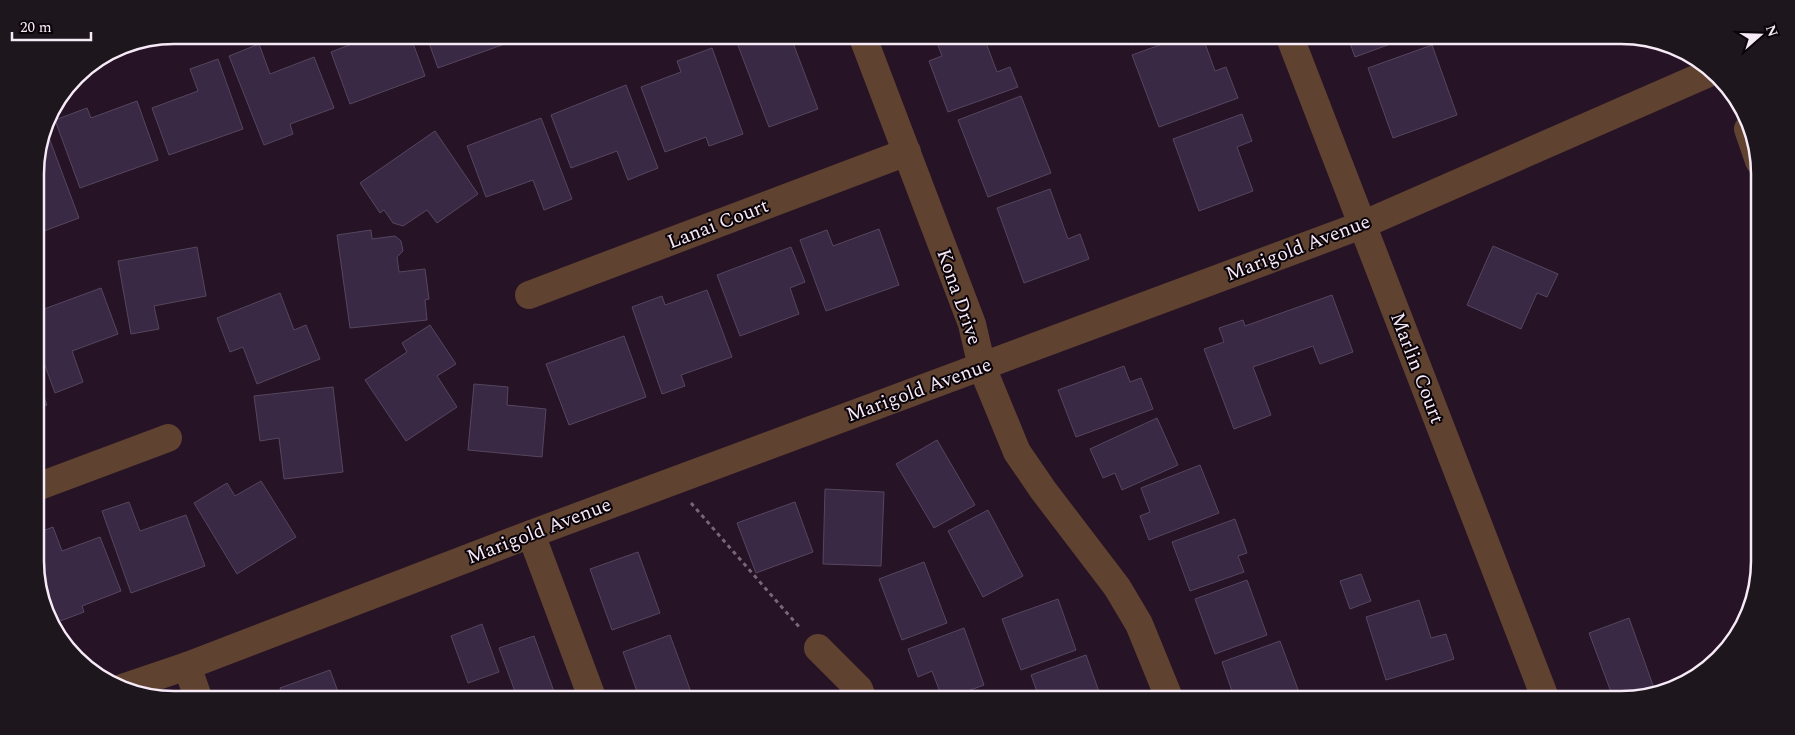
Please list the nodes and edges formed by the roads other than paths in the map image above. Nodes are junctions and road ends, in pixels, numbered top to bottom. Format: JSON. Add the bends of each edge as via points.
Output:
{"nodes":[{"id":1,"x":865,"y":44,"type":"edge"},
{"id":2,"x":1292,"y":44,"type":"edge"},
{"id":3,"x":1705,"y":74,"type":"edge"},
{"id":4,"x":907,"y":152,"type":"junction"},
{"id":5,"x":1362,"y":225,"type":"junction"},
{"id":6,"x":529,"y":295,"type":"dead end"},
{"id":7,"x":982,"y":367,"type":"junction"},
{"id":8,"x":168,"y":438,"type":"dead end"},
{"id":9,"x":44,"y":484,"type":"edge"},
{"id":10,"x":532,"y":534,"type":"junction"},
{"id":11,"x":818,"y":648,"type":"road end"},
{"id":12,"x":187,"y":666,"type":"junction"},
{"id":13,"x":133,"y":684,"type":"edge"},
{"id":14,"x":196,"y":691,"type":"edge"},
{"id":15,"x":590,"y":691,"type":"edge"},
{"id":16,"x":860,"y":691,"type":"edge"},
{"id":17,"x":1166,"y":691,"type":"edge"},
{"id":18,"x":1543,"y":691,"type":"edge"}],
"edges":[{"from":1,"to":4,"type":"street","name":"Kona Drive"},
{"from":2,"to":5,"type":"street","name":"Marlin Court"},
{"from":3,"to":5,"type":"street","name":"Marigold Avenue"},
{"from":4,"to":6,"type":"street","name":"Lanai Court"},
{"from":4,"to":7,"type":"street","name":"Kona Drive","via":[[972,324]]},
{"from":5,"to":7,"type":"street","name":"Marigold Avenue"},
{"from":5,"to":18,"type":"street","name":"Marlin Court"},
{"from":7,"to":10,"type":"street","name":"Marigold Avenue"},
{"from":7,"to":17,"type":"street","name":"Kona Drive","via":[[1017,452],[1117,587],[1140,624]]},
{"from":8,"to":9,"type":"street"},
{"from":10,"to":12,"type":"street","name":"Marigold Avenue"},
{"from":10,"to":15,"type":"street"},
{"from":11,"to":16,"type":"street"},
{"from":12,"to":13,"type":"street","name":"Marigold Avenue"},
{"from":12,"to":14,"type":"street"}]}
